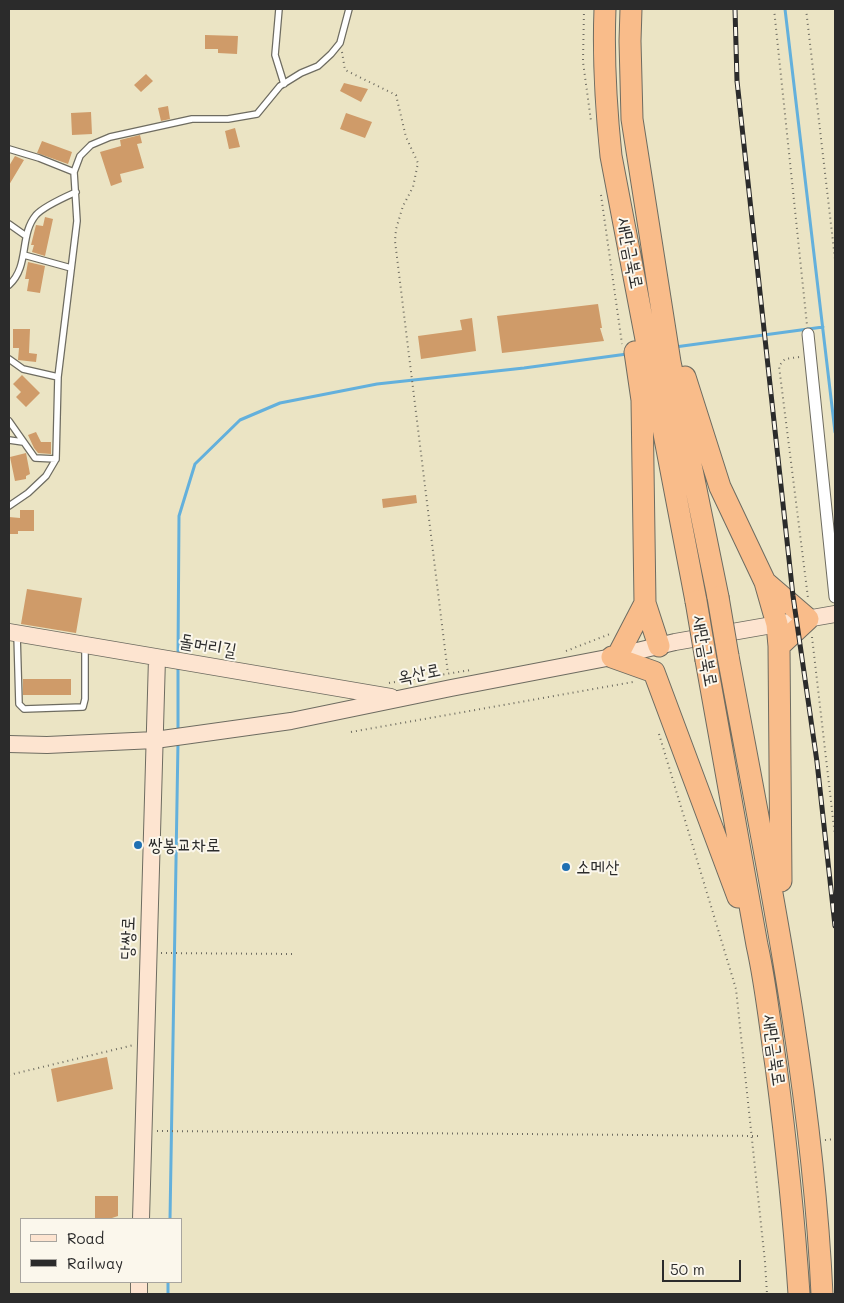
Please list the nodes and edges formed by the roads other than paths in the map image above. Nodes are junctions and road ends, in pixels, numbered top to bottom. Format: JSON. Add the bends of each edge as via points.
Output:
{"nodes":[{"id":1,"x":279,"y":9,"type":"edge"},
{"id":2,"x":349,"y":9,"type":"edge"},
{"id":3,"x":605,"y":9,"type":"edge"},
{"id":4,"x":631,"y":9,"type":"edge"},
{"id":5,"x":284,"y":84,"type":"junction"},
{"id":6,"x":9,"y":149,"type":"edge"},
{"id":7,"x":74,"y":172,"type":"junction"},
{"id":8,"x":76,"y":192,"type":"junction"},
{"id":9,"x":9,"y":224,"type":"edge"},
{"id":10,"x":26,"y":236,"type":"junction"},
{"id":11,"x":24,"y":255,"type":"junction"},
{"id":12,"x":71,"y":268,"type":"junction"},
{"id":13,"x":9,"y":286,"type":"edge"},
{"id":14,"x":652,"y":326,"type":"junction"},
{"id":15,"x":807,"y":329,"type":"road end"},
{"id":16,"x":9,"y":358,"type":"edge"},
{"id":17,"x":660,"y":364,"type":"junction"},
{"id":18,"x":58,"y":377,"type":"junction"},
{"id":19,"x":9,"y":421,"type":"edge"},
{"id":20,"x":9,"y":440,"type":"edge"},
{"id":21,"x":23,"y":442,"type":"junction"},
{"id":22,"x":56,"y":459,"type":"junction"},
{"id":23,"x":9,"y":506,"type":"edge"},
{"id":24,"x":765,"y":582,"type":"junction"},
{"id":25,"x":835,"y":596,"type":"edge"},
{"id":26,"x":645,"y":604,"type":"junction"},
{"id":27,"x":835,"y":614,"type":"edge"},
{"id":28,"x":810,"y":619,"type":"junction"},
{"id":29,"x":777,"y":624,"type":"junction"},
{"id":30,"x":13,"y":633,"type":"edge"},
{"id":31,"x":667,"y":644,"type":"junction"},
{"id":32,"x":85,"y":645,"type":"junction"},
{"id":33,"x":779,"y":646,"type":"junction"},
{"id":34,"x":615,"y":656,"type":"junction"},
{"id":35,"x":157,"y":658,"type":"junction"},
{"id":36,"x":654,"y":672,"type":"junction"},
{"id":37,"x":400,"y":699,"type":"junction"},
{"id":38,"x":159,"y":739,"type":"junction"},
{"id":39,"x":9,"y":744,"type":"edge"},
{"id":40,"x":757,"y":946,"type":"junction"},
{"id":41,"x":798,"y":1054,"type":"junction"},
{"id":42,"x":141,"y":1218,"type":"edge"},
{"id":43,"x":799,"y":1294,"type":"edge"},
{"id":44,"x":822,"y":1294,"type":"edge"}],
"edges":[{"from":1,"to":5,"type":"lane","via":[[275,55]]},
{"from":2,"to":5,"type":"lane","via":[[340,43],[318,66]]},
{"from":3,"to":14,"type":"highway","via":[[603,39],[611,191]]},
{"from":4,"to":14,"type":"highway","name":"새만금북로","via":[[632,119],[655,274]]},
{"from":5,"to":7,"type":"lane","via":[[258,114],[228,120],[192,119],[91,145],[80,156]]},
{"from":6,"to":7,"type":"lane"},
{"from":7,"to":8,"type":"lane"},
{"from":8,"to":10,"type":"lane","via":[[36,214]]},
{"from":8,"to":12,"type":"lane","via":[[77,221]]},
{"from":9,"to":10,"type":"lane"},
{"from":10,"to":11,"type":"lane"},
{"from":11,"to":12,"type":"lane"},
{"from":11,"to":13,"type":"lane","via":[[16,279]]},
{"from":12,"to":18,"type":"lane"},
{"from":14,"to":17,"type":"highway"},
{"from":14,"to":17,"type":"highway"},
{"from":15,"to":25,"type":"street"},
{"from":16,"to":18,"type":"lane","via":[[23,369]]},
{"from":17,"to":24,"type":"highway"},
{"from":17,"to":26,"type":"highway","via":[[642,400]]},
{"from":17,"to":40,"type":"highway","name":"새만금북로","bridge":true,"via":[[696,601]]},
{"from":17,"to":41,"type":"highway","name":"새만금북로","bridge":true,"via":[[718,597],[786,970]]},
{"from":18,"to":22,"type":"lane"},
{"from":19,"to":21,"type":"lane"},
{"from":20,"to":21,"type":"lane"},
{"from":21,"to":22,"type":"lane","via":[[35,458]]},
{"from":22,"to":23,"type":"lane","via":[[46,476]]},
{"from":24,"to":28,"type":"highway"},
{"from":24,"to":29,"type":"highway"},
{"from":26,"to":31,"type":"highway"},
{"from":26,"to":34,"type":"highway"},
{"from":27,"to":28,"type":"street","name":"옥산로"},
{"from":28,"to":29,"type":"street","name":"옥산로"},
{"from":28,"to":33,"type":"highway"},
{"from":29,"to":31,"type":"street","name":"옥산로"},
{"from":29,"to":33,"type":"highway"},
{"from":30,"to":32,"type":"street","name":"돌머리길"},
{"from":30,"to":32,"type":"lane","via":[[18,704],[24,709],[83,707]]},
{"from":31,"to":34,"type":"street","name":"옥산로"},
{"from":31,"to":36,"type":"highway"},
{"from":32,"to":35,"type":"street","name":"돌머리길"},
{"from":33,"to":41,"type":"highway","via":[[780,879],[804,1021]]},
{"from":34,"to":36,"type":"highway"},
{"from":34,"to":37,"type":"street","name":"옥산로","via":[[449,681]]},
{"from":35,"to":37,"type":"street","name":"돌머리길"},
{"from":35,"to":38,"type":"street","name":"당쌍로"},
{"from":36,"to":40,"type":"highway"},
{"from":37,"to":38,"type":"street","name":"옥산로","via":[[291,721]]},
{"from":38,"to":39,"type":"street","name":"옥산로"},
{"from":38,"to":42,"type":"street","name":"당쌍로"},
{"from":40,"to":43,"type":"highway","name":"새만금북로","via":[[782,1108]]},
{"from":41,"to":44,"type":"highway","name":"새만금북로","via":[[806,1104]]}]}
